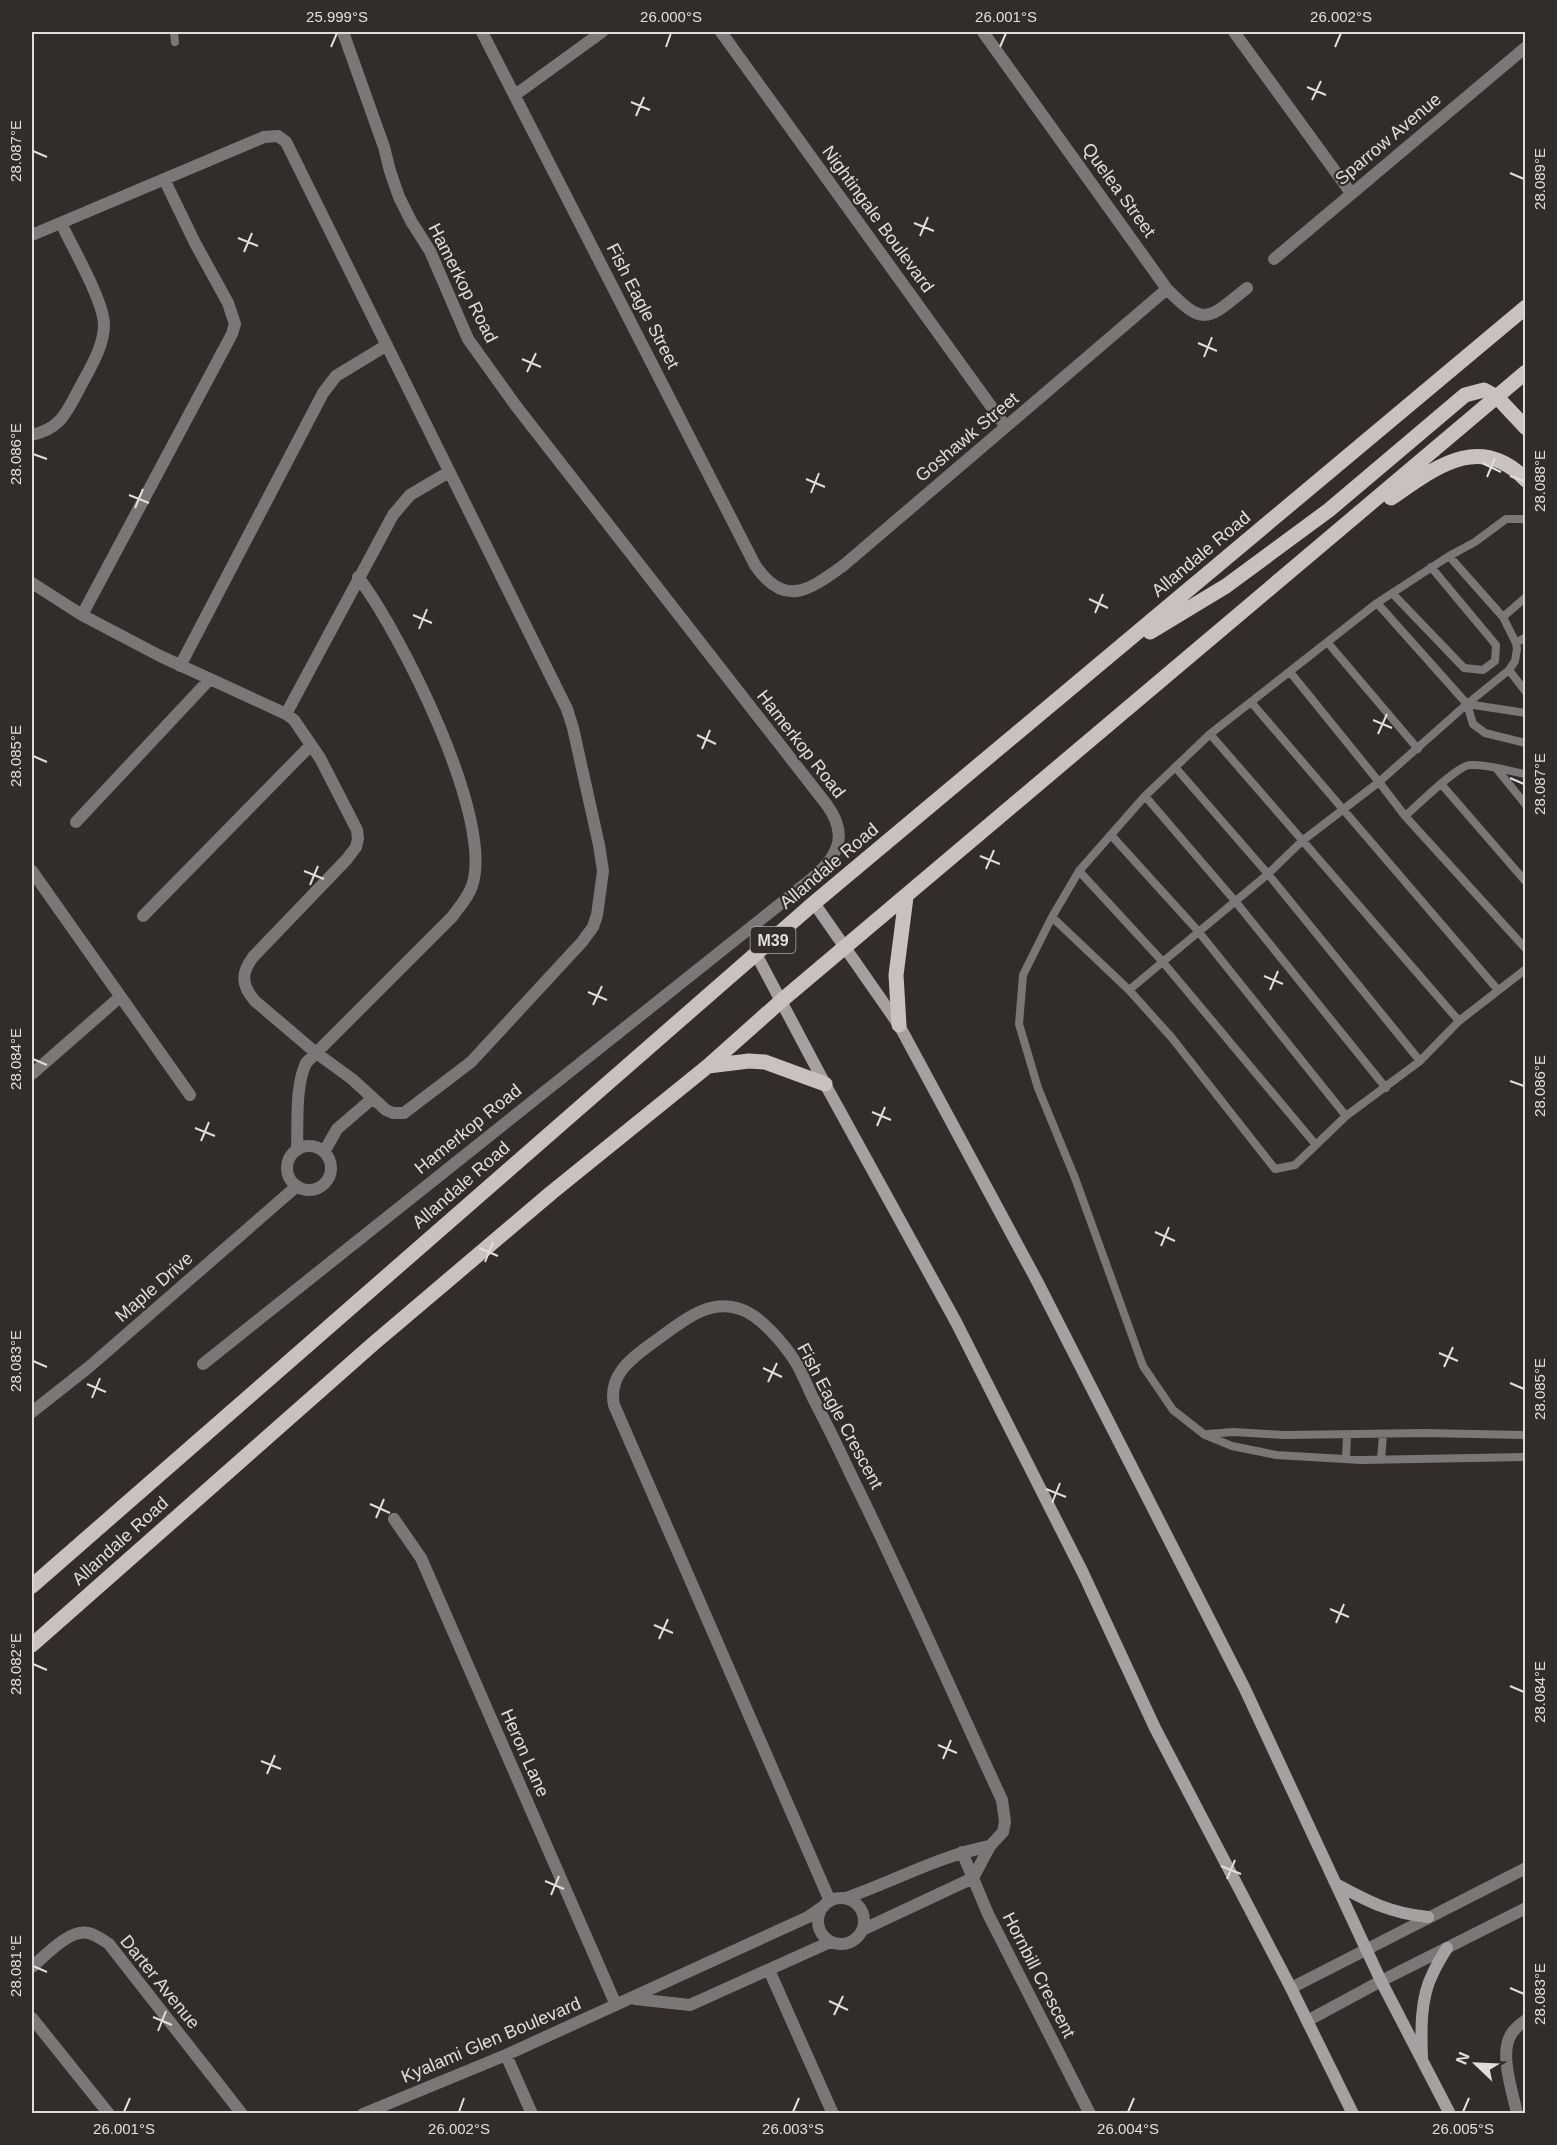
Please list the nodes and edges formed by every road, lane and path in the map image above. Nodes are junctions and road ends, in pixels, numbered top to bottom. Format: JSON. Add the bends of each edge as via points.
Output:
{"nodes":[{"id":1,"x":174,"y":32,"type":"edge"},
{"id":2,"x":343,"y":32,"type":"edge"},
{"id":3,"x":482,"y":32,"type":"edge"},
{"id":4,"x":602,"y":32,"type":"edge"},
{"id":5,"x":721,"y":32,"type":"edge"},
{"id":6,"x":983,"y":32,"type":"edge"},
{"id":7,"x":1234,"y":32,"type":"edge"},
{"id":8,"x":175,"y":42,"type":"dead end"},
{"id":9,"x":1526,"y":46,"type":"edge"},
{"id":10,"x":515,"y":95,"type":"junction"},
{"id":11,"x":164,"y":179,"type":"junction"},
{"id":12,"x":1351,"y":193,"type":"junction"},
{"id":13,"x":61,"y":223,"type":"junction"},
{"id":14,"x":32,"y":235,"type":"edge"},
{"id":15,"x":1274,"y":259,"type":"dead end"},
{"id":16,"x":1247,"y":288,"type":"dead end"},
{"id":17,"x":1167,"y":289,"type":"junction"},
{"id":18,"x":1526,"y":307,"type":"edge"},
{"id":19,"x":387,"y":345,"type":"junction"},
{"id":20,"x":1526,"y":372,"type":"edge"},
{"id":21,"x":1497,"y":397,"type":"junction"},
{"id":22,"x":1006,"y":427,"type":"junction"},
{"id":23,"x":1526,"y":428,"type":"edge"},
{"id":24,"x":32,"y":435,"type":"edge"},
{"id":25,"x":448,"y":472,"type":"junction"},
{"id":26,"x":1526,"y":480,"type":"edge"},
{"id":27,"x":1526,"y":521,"type":"edge"},
{"id":28,"x":1322,"y":546,"type":"junction"},
{"id":29,"x":1449,"y":556,"type":"junction"},
{"id":30,"x":1431,"y":567,"type":"junction"},
{"id":31,"x":358,"y":577,"type":"junction"},
{"id":32,"x":32,"y":583,"type":"edge"},
{"id":33,"x":780,"y":590,"type":"joint"},
{"id":34,"x":1393,"y":594,"type":"junction"},
{"id":35,"x":1526,"y":597,"type":"edge"},
{"id":36,"x":1377,"y":603,"type":"junction"},
{"id":37,"x":82,"y":615,"type":"junction"},
{"id":38,"x":1503,"y":617,"type":"junction"},
{"id":39,"x":1526,"y":637,"type":"edge"},
{"id":40,"x":1328,"y":643,"type":"junction"},
{"id":41,"x":1516,"y":643,"type":"junction"},
{"id":42,"x":1107,"y":658,"type":"junction"},
{"id":43,"x":180,"y":666,"type":"junction"},
{"id":44,"x":1509,"y":670,"type":"junction"},
{"id":45,"x":1290,"y":672,"type":"junction"},
{"id":46,"x":210,"y":679,"type":"junction"},
{"id":47,"x":1526,"y":692,"type":"edge"},
{"id":48,"x":1251,"y":702,"type":"junction"},
{"id":49,"x":1467,"y":704,"type":"junction"},
{"id":50,"x":1526,"y":713,"type":"edge"},
{"id":51,"x":286,"y":714,"type":"junction"},
{"id":52,"x":1210,"y":734,"type":"junction"},
{"id":53,"x":1526,"y":743,"type":"edge"},
{"id":54,"x":312,"y":745,"type":"junction"},
{"id":55,"x":1418,"y":749,"type":"junction"},
{"id":56,"x":1175,"y":767,"type":"junction"},
{"id":57,"x":1496,"y":768,"type":"junction"},
{"id":58,"x":1526,"y":774,"type":"edge"},
{"id":59,"x":1379,"y":783,"type":"junction"},
{"id":60,"x":1442,"y":785,"type":"junction"},
{"id":61,"x":1145,"y":796,"type":"junction"},
{"id":62,"x":1526,"y":805,"type":"edge"},
{"id":63,"x":1342,"y":810,"type":"junction"},
{"id":64,"x":1406,"y":816,"type":"junction"},
{"id":65,"x":76,"y":822,"type":"dead end"},
{"id":66,"x":1111,"y":835,"type":"junction"},
{"id":67,"x":1302,"y":841,"type":"junction"},
{"id":68,"x":32,"y":871,"type":"edge"},
{"id":69,"x":1079,"y":871,"type":"junction"},
{"id":70,"x":1268,"y":874,"type":"junction"},
{"id":71,"x":1526,"y":882,"type":"edge"},
{"id":72,"x":906,"y":897,"type":"junction"},
{"id":73,"x":1235,"y":901,"type":"junction"},
{"id":74,"x":814,"y":903,"type":"junction"},
{"id":75,"x":143,"y":916,"type":"dead end"},
{"id":76,"x":1052,"y":916,"type":"junction"},
{"id":77,"x":1198,"y":932,"type":"junction"},
{"id":78,"x":844,"y":949,"type":"junction"},
{"id":79,"x":1526,"y":949,"type":"edge"},
{"id":80,"x":756,"y":954,"type":"junction"},
{"id":81,"x":1162,"y":962,"type":"junction"},
{"id":82,"x":1526,"y":969,"type":"edge"},
{"id":83,"x":1130,"y":990,"type":"junction"},
{"id":84,"x":1498,"y":990,"type":"junction"},
{"id":85,"x":120,"y":998,"type":"junction"},
{"id":86,"x":782,"y":1001,"type":"junction"},
{"id":87,"x":1459,"y":1021,"type":"junction"},
{"id":88,"x":899,"y":1025,"type":"junction"},
{"id":89,"x":315,"y":1052,"type":"junction"},
{"id":90,"x":1420,"y":1061,"type":"junction"},
{"id":91,"x":708,"y":1066,"type":"junction"},
{"id":92,"x":32,"y":1074,"type":"edge"},
{"id":93,"x":825,"y":1084,"type":"junction"},
{"id":94,"x":1386,"y":1088,"type":"junction"},
{"id":95,"x":190,"y":1095,"type":"dead end"},
{"id":96,"x":373,"y":1098,"type":"junction"},
{"id":97,"x":1347,"y":1116,"type":"junction"},
{"id":98,"x":1316,"y":1145,"type":"junction"},
{"id":99,"x":297,"y":1150,"type":"junction"},
{"id":100,"x":324,"y":1152,"type":"junction"},
{"id":101,"x":297,"y":1186,"type":"junction"},
{"id":102,"x":203,"y":1364,"type":"dead end"},
{"id":103,"x":32,"y":1412,"type":"edge"},
{"id":104,"x":1383,"y":1434,"type":"junction"},
{"id":105,"x":1205,"y":1435,"type":"junction"},
{"id":106,"x":1347,"y":1435,"type":"junction"},
{"id":107,"x":1526,"y":1435,"type":"edge"},
{"id":108,"x":1526,"y":1457,"type":"edge"},
{"id":109,"x":1346,"y":1459,"type":"junction"},
{"id":110,"x":1382,"y":1460,"type":"junction"},
{"id":111,"x":394,"y":1519,"type":"dead end"},
{"id":112,"x":32,"y":1584,"type":"edge"},
{"id":113,"x":32,"y":1645,"type":"edge"},
{"id":114,"x":990,"y":1846,"type":"junction"},
{"id":115,"x":962,"y":1852,"type":"junction"},
{"id":116,"x":1526,"y":1868,"type":"edge"},
{"id":117,"x":973,"y":1878,"type":"junction"},
{"id":118,"x":1336,"y":1884,"type":"junction"},
{"id":119,"x":846,"y":1898,"type":"junction"},
{"id":120,"x":827,"y":1903,"type":"junction"},
{"id":121,"x":1526,"y":1908,"type":"edge"},
{"id":122,"x":1428,"y":1917,"type":"junction"},
{"id":123,"x":862,"y":1930,"type":"junction"},
{"id":124,"x":830,"y":1942,"type":"junction"},
{"id":125,"x":1447,"y":1948,"type":"junction"},
{"id":126,"x":1366,"y":1949,"type":"junction"},
{"id":127,"x":32,"y":1967,"type":"edge"},
{"id":128,"x":769,"y":1971,"type":"junction"},
{"id":129,"x":1381,"y":1981,"type":"junction"},
{"id":130,"x":1291,"y":1988,"type":"junction"},
{"id":131,"x":633,"y":1999,"type":"junction"},
{"id":132,"x":616,"y":2005,"type":"junction"},
{"id":133,"x":32,"y":2018,"type":"edge"},
{"id":134,"x":1526,"y":2020,"type":"edge"},
{"id":135,"x":1307,"y":2021,"type":"junction"},
{"id":136,"x":506,"y":2055,"type":"junction"},
{"id":137,"x":1422,"y":2061,"type":"junction"},
{"id":138,"x":109,"y":2114,"type":"edge"},
{"id":139,"x":242,"y":2114,"type":"edge"},
{"id":140,"x":363,"y":2114,"type":"edge"},
{"id":141,"x":532,"y":2114,"type":"edge"},
{"id":142,"x":833,"y":2114,"type":"edge"},
{"id":143,"x":1090,"y":2114,"type":"edge"},
{"id":144,"x":1353,"y":2114,"type":"edge"},
{"id":145,"x":1449,"y":2114,"type":"edge"},
{"id":146,"x":1517,"y":2114,"type":"edge"}],
"edges":[{"from":1,"to":8,"type":"lane"},
{"from":2,"to":102,"type":"street","name":"Hamerkop Road","via":[[399,197],[430,251],[468,339],[837,819],[839,841],[830,859],[809,881]]},
{"from":3,"to":10,"type":"street","name":"Fish Eagle Street"},
{"from":4,"to":10,"type":"street"},
{"from":5,"to":22,"type":"street","name":"Nightingale Boulevard"},
{"from":6,"to":17,"type":"street","name":"Quelea Street"},
{"from":7,"to":12,"type":"street"},
{"from":9,"to":12,"type":"street","name":"Sparrow Avenue"},
{"from":10,"to":33,"type":"street","name":"Fish Eagle Street","via":[[755,565]]},
{"from":11,"to":13,"type":"street"},
{"from":11,"to":19,"type":"street","via":[[264,136],[283,138]]},
{"from":11,"to":37,"type":"street","via":[[235,324]]},
{"from":12,"to":15,"type":"street","name":"Sparrow Avenue"},
{"from":13,"to":14,"type":"street"},
{"from":13,"to":24,"type":"street","via":[[102,311],[104,325],[100,346],[64,417]]},
{"from":16,"to":17,"type":"street","name":"Quelea Street","via":[[1217,312],[1203,316],[1184,307]]},
{"from":17,"to":22,"type":"street","name":"Goshawk Street"},
{"from":18,"to":42,"type":"main road","name":"Allandale Road","number":"M39"},
{"from":19,"to":25,"type":"street"},
{"from":19,"to":43,"type":"street","via":[[336,376],[323,393]]},
{"from":20,"to":21,"type":"main road","name":"Allandale Road"},
{"from":21,"to":23,"type":"main road"},
{"from":21,"to":28,"type":"main road","name":"Allandale Road"},
{"from":21,"to":42,"type":"main road","via":[[1484,390],[1465,395],[1329,510],[1226,586]]},
{"from":22,"to":33,"type":"street","name":"Goshawk Street","via":[[844,565],[801,591]]},
{"from":25,"to":31,"type":"street","via":[[398,507]]},
{"from":25,"to":96,"type":"street","via":[[567,709],[603,861],[602,886],[597,915],[587,936],[471,1062],[404,1113],[390,1112]]},
{"from":26,"to":28,"type":"main road","via":[[1493,459],[1456,458],[1432,470]]},
{"from":27,"to":29,"type":"lane","via":[[1506,519]]},
{"from":28,"to":72,"type":"main road","name":"Allandale Road"},
{"from":29,"to":30,"type":"lane"},
{"from":29,"to":38,"type":"lane"},
{"from":30,"to":34,"type":"lane"},
{"from":30,"to":34,"type":"lane","via":[[1496,645],[1495,661],[1483,670],[1464,668]]},
{"from":31,"to":51,"type":"street"},
{"from":31,"to":89,"type":"street","via":[[399,642],[453,761],[466,799],[476,865],[472,885],[452,917]]},
{"from":32,"to":37,"type":"street"},
{"from":34,"to":36,"type":"lane"},
{"from":35,"to":38,"type":"lane"},
{"from":36,"to":40,"type":"lane"},
{"from":36,"to":49,"type":"lane"},
{"from":37,"to":43,"type":"street"},
{"from":38,"to":41,"type":"lane"},
{"from":39,"to":41,"type":"lane"},
{"from":40,"to":45,"type":"lane"},
{"from":40,"to":55,"type":"lane"},
{"from":41,"to":44,"type":"lane","via":[[1515,661]]},
{"from":42,"to":74,"type":"main road","name":"Allandale Road","number":"M39"},
{"from":43,"to":46,"type":"street"},
{"from":44,"to":47,"type":"lane"},
{"from":44,"to":49,"type":"lane"},
{"from":45,"to":48,"type":"lane"},
{"from":45,"to":59,"type":"lane"},
{"from":46,"to":51,"type":"street"},
{"from":46,"to":65,"type":"street"},
{"from":48,"to":52,"type":"lane"},
{"from":48,"to":63,"type":"lane"},
{"from":49,"to":50,"type":"lane"},
{"from":49,"to":53,"type":"lane","via":[[1473,724],[1485,733]]},
{"from":49,"to":55,"type":"lane"},
{"from":51,"to":54,"type":"street"},
{"from":52,"to":56,"type":"lane"},
{"from":52,"to":67,"type":"lane"},
{"from":54,"to":75,"type":"street"},
{"from":54,"to":89,"type":"street","via":[[357,830],[356,847],[253,957],[243,978],[255,1001]]},
{"from":55,"to":59,"type":"lane"},
{"from":56,"to":61,"type":"lane"},
{"from":56,"to":70,"type":"lane"},
{"from":57,"to":58,"type":"lane"},
{"from":57,"to":60,"type":"lane","via":[[1468,765],[1453,772]]},
{"from":57,"to":62,"type":"lane"},
{"from":59,"to":63,"type":"lane"},
{"from":59,"to":64,"type":"lane"},
{"from":60,"to":64,"type":"lane"},
{"from":60,"to":71,"type":"lane"},
{"from":61,"to":66,"type":"lane"},
{"from":61,"to":73,"type":"lane"},
{"from":63,"to":67,"type":"lane"},
{"from":63,"to":84,"type":"lane"},
{"from":64,"to":79,"type":"lane"},
{"from":66,"to":69,"type":"lane"},
{"from":66,"to":77,"type":"lane"},
{"from":67,"to":70,"type":"lane"},
{"from":67,"to":87,"type":"lane"},
{"from":68,"to":85,"type":"street"},
{"from":69,"to":76,"type":"lane"},
{"from":69,"to":81,"type":"lane"},
{"from":70,"to":73,"type":"lane"},
{"from":70,"to":90,"type":"lane"},
{"from":72,"to":78,"type":"main road","name":"Allandale Road"},
{"from":72,"to":88,"type":"main road","via":[[896,966]]},
{"from":73,"to":77,"type":"lane"},
{"from":73,"to":94,"type":"lane"},
{"from":74,"to":78,"type":"street"},
{"from":74,"to":80,"type":"main road","name":"Allandale Road","number":"M39"},
{"from":76,"to":83,"type":"lane"},
{"from":76,"to":105,"type":"lane","via":[[1023,975],[1019,1024],[1038,1088],[1143,1366],[1173,1410]]},
{"from":77,"to":81,"type":"lane"},
{"from":77,"to":97,"type":"lane"},
{"from":78,"to":86,"type":"main road","name":"Allandale Road"},
{"from":78,"to":88,"type":"street"},
{"from":80,"to":86,"type":"street"},
{"from":80,"to":112,"type":"main road","name":"Allandale Road","number":"M39"},
{"from":81,"to":83,"type":"lane"},
{"from":81,"to":98,"type":"lane"},
{"from":82,"to":84,"type":"lane"},
{"from":83,"to":98,"type":"lane","via":[[1275,1169],[1295,1165]]},
{"from":84,"to":87,"type":"lane"},
{"from":85,"to":92,"type":"street"},
{"from":85,"to":95,"type":"street"},
{"from":86,"to":91,"type":"main road","name":"Allandale Road"},
{"from":86,"to":93,"type":"street"},
{"from":87,"to":90,"type":"lane"},
{"from":88,"to":118,"type":"street","via":[[1048,1302],[1244,1688]]},
{"from":89,"to":96,"type":"street"},
{"from":89,"to":99,"type":"street","via":[[302,1074]]},
{"from":90,"to":94,"type":"lane"},
{"from":91,"to":93,"type":"main road","via":[[765,1062]]},
{"from":91,"to":113,"type":"main road","name":"Allandale Road","via":[[373,1344]]},
{"from":93,"to":130,"type":"street","via":[[956,1322],[1083,1572],[1155,1728]]},
{"from":94,"to":97,"type":"lane"},
{"from":96,"to":100,"type":"street","via":[[338,1129]]},
{"from":97,"to":98,"type":"lane"},
{"from":99,"to":100,"type":"street","via":[[311,1146]]},
{"from":99,"to":101,"type":"street","via":[[291,1155],[288,1169]]},
{"from":100,"to":101,"type":"street","via":[[331,1164],[329,1178],[313,1190]]},
{"from":101,"to":103,"type":"street","name":"Maple Drive"},
{"from":104,"to":106,"type":"lane"},
{"from":104,"to":107,"type":"lane"},
{"from":104,"to":110,"type":"lane"},
{"from":105,"to":106,"type":"lane"},
{"from":105,"to":109,"type":"lane","via":[[1232,1446],[1276,1455]]},
{"from":106,"to":109,"type":"lane"},
{"from":108,"to":110,"type":"lane"},
{"from":109,"to":110,"type":"lane"},
{"from":111,"to":132,"type":"street","name":"Heron Lane","via":[[421,1558]]},
{"from":114,"to":115,"type":"street"},
{"from":114,"to":117,"type":"street","name":"Fish Eagle Crescent"},
{"from":114,"to":120,"type":"street","name":"Fish Eagle Crescent","via":[[1005,1827],[1002,1800],[874,1520],[795,1361],[775,1336],[740,1309],[722,1306],[696,1312],[633,1356],[614,1385],[614,1405]]},
{"from":115,"to":117,"type":"street","name":"Hornbill Crescent"},
{"from":115,"to":119,"type":"street"},
{"from":116,"to":122,"type":"street"},
{"from":117,"to":123,"type":"street"},
{"from":117,"to":143,"type":"street","name":"Hornbill Crescent"},
{"from":118,"to":122,"type":"street","via":[[1402,1914]]},
{"from":118,"to":126,"type":"street"},
{"from":119,"to":120,"type":"street"},
{"from":119,"to":123,"type":"street","via":[[863,1914]]},
{"from":120,"to":124,"type":"street","via":[[818,1921]]},
{"from":120,"to":131,"type":"street","name":"Kyalami Glen Boulevard","via":[[808,1917]]},
{"from":121,"to":125,"type":"street"},
{"from":122,"to":126,"type":"street"},
{"from":123,"to":124,"type":"street","via":[[852,1942]]},
{"from":124,"to":128,"type":"street","name":"Kyalami Glen Boulevard"},
{"from":125,"to":129,"type":"street"},
{"from":125,"to":137,"type":"street","via":[[1431,1974],[1424,2001]]},
{"from":126,"to":129,"type":"street"},
{"from":126,"to":130,"type":"street"},
{"from":127,"to":139,"type":"street","name":"Darter Avenue","via":[[77,1933],[88,1933],[109,1944]]},
{"from":128,"to":131,"type":"street","name":"Kyalami Glen Boulevard","via":[[690,2005]]},
{"from":128,"to":142,"type":"street"},
{"from":129,"to":135,"type":"street"},
{"from":129,"to":137,"type":"street"},
{"from":130,"to":135,"type":"street"},
{"from":131,"to":132,"type":"street","name":"Kyalami Glen Boulevard"},
{"from":132,"to":136,"type":"street","name":"Kyalami Glen Boulevard"},
{"from":133,"to":138,"type":"street"},
{"from":134,"to":146,"type":"street","via":[[1506,2045]]},
{"from":135,"to":144,"type":"street"},
{"from":136,"to":140,"type":"street","name":"Kyalami Glen Boulevard"},
{"from":136,"to":141,"type":"street"},
{"from":137,"to":145,"type":"street"}]}
